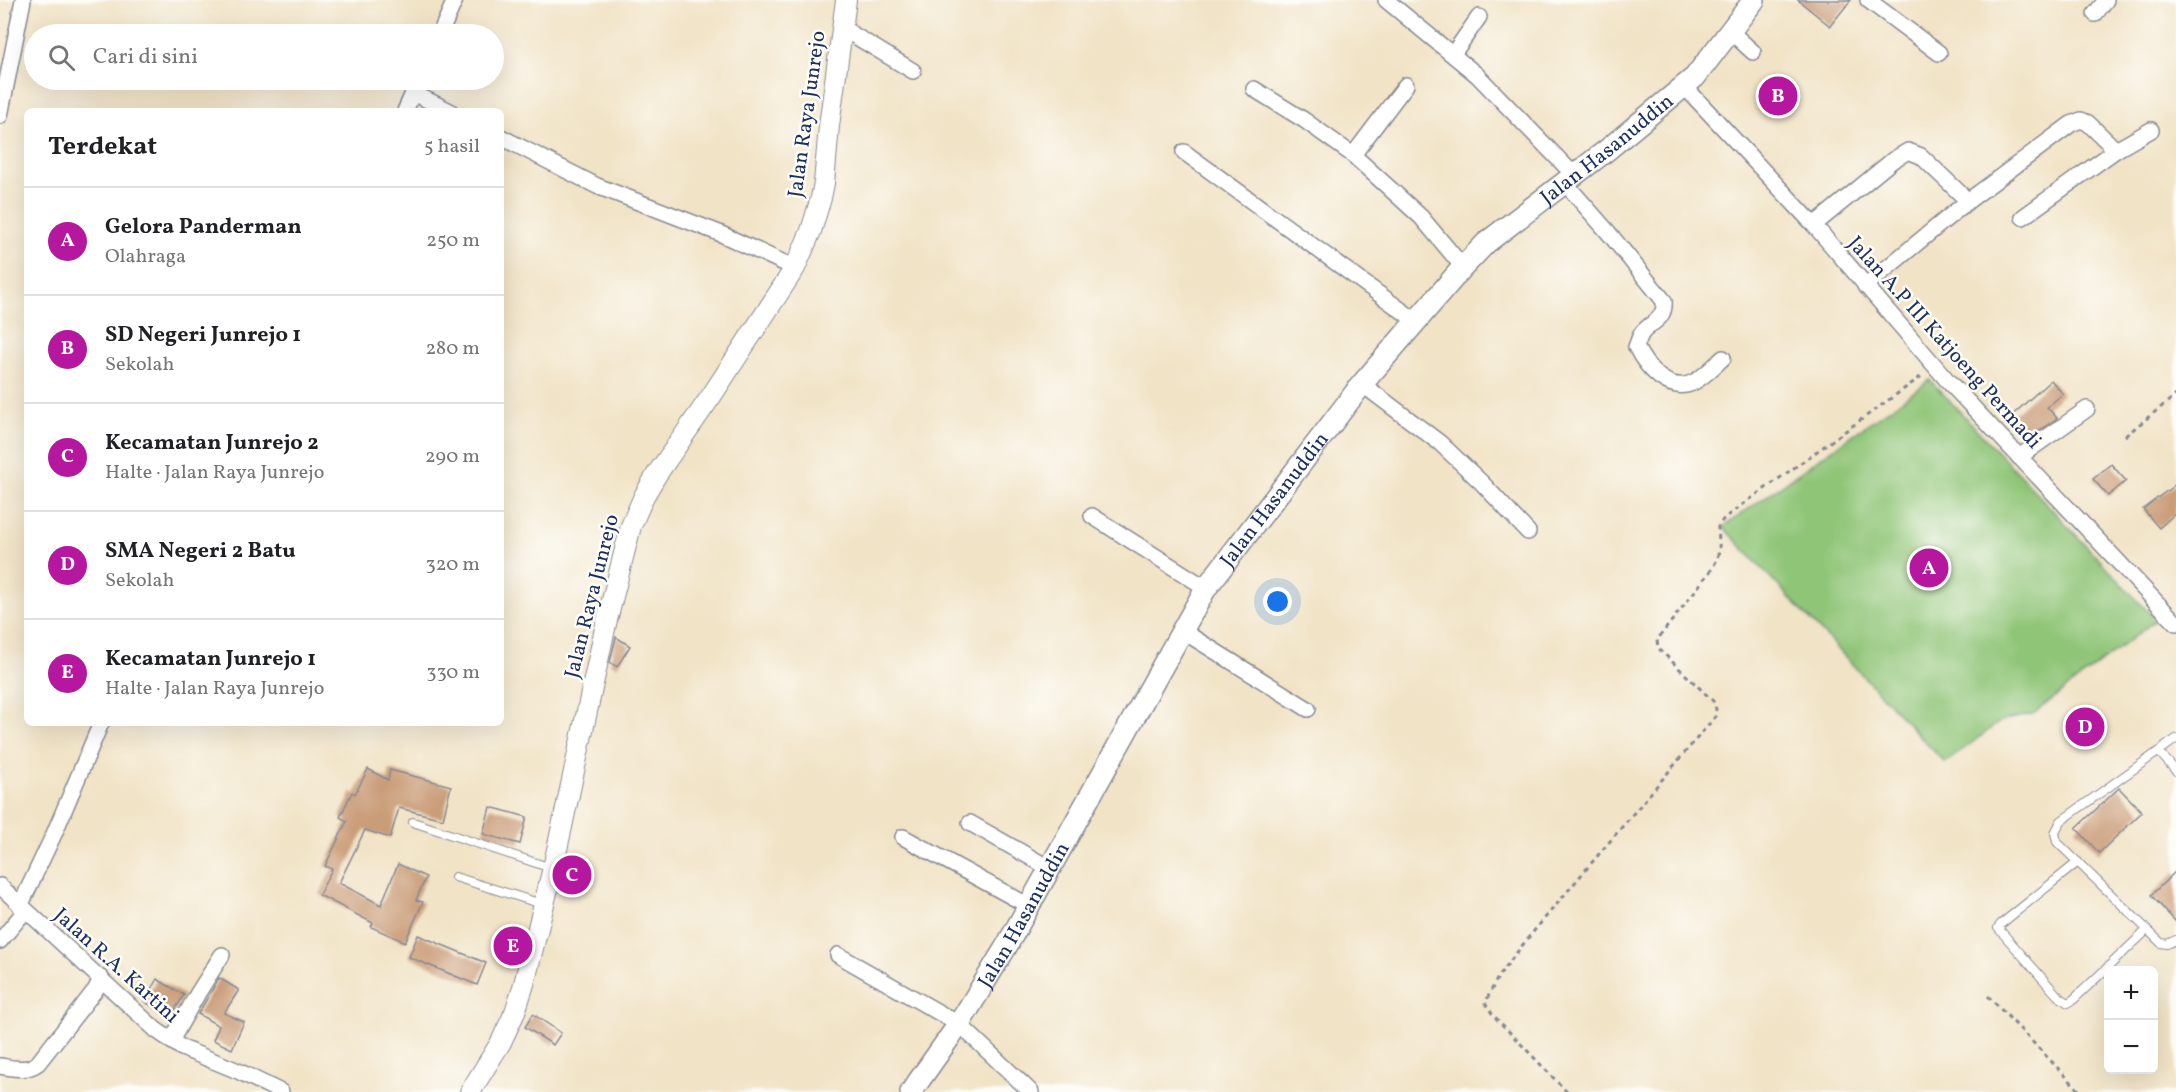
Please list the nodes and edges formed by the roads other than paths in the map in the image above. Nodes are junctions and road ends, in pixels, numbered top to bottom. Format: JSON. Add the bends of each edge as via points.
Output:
{"nodes":[{"id":1,"x":23,"y":0,"type":"edge"},
{"id":2,"x":455,"y":0,"type":"edge"},
{"id":3,"x":846,"y":0,"type":"edge"},
{"id":4,"x":1386,"y":0,"type":"edge"},
{"id":5,"x":1754,"y":0,"type":"edge"},
{"id":6,"x":1868,"y":0,"type":"edge"},
{"id":7,"x":2106,"y":0,"type":"edge"},
{"id":8,"x":2094,"y":14,"type":"dead end"},
{"id":9,"x":1479,"y":17,"type":"dead end"},
{"id":10,"x":444,"y":24,"type":"edge"},
{"id":11,"x":842,"y":28,"type":"junction"},
{"id":12,"x":1730,"y":31,"type":"junction"},
{"id":13,"x":1753,"y":52,"type":"dead end"},
{"id":14,"x":1939,"y":53,"type":"dead end"},
{"id":15,"x":1452,"y":54,"type":"junction"},
{"id":16,"x":914,"y":71,"type":"dead end"},
{"id":17,"x":1407,"y":85,"type":"dead end"},
{"id":18,"x":1685,"y":87,"type":"junction"},
{"id":19,"x":1254,"y":89,"type":"dead end"},
{"id":20,"x":414,"y":90,"type":"edge"},
{"id":21,"x":421,"y":90,"type":"edge"},
{"id":22,"x":406,"y":108,"type":"edge"},
{"id":23,"x":446,"y":108,"type":"edge"},
{"id":24,"x":0,"y":116,"type":"edge"},
{"id":25,"x":2151,"y":130,"type":"dead end"},
{"id":26,"x":504,"y":138,"type":"edge"},
{"id":27,"x":2116,"y":150,"type":"junction"},
{"id":28,"x":1184,"y":152,"type":"dead end"},
{"id":29,"x":1353,"y":155,"type":"junction"},
{"id":30,"x":1570,"y":179,"type":"junction"},
{"id":31,"x":1968,"y":201,"type":"junction"},
{"id":32,"x":2023,"y":217,"type":"dead end"},
{"id":33,"x":1814,"y":225,"type":"junction"},
{"id":34,"x":1463,"y":267,"type":"junction"},
{"id":35,"x":795,"y":268,"type":"junction"},
{"id":36,"x":1866,"y":286,"type":"junction"},
{"id":37,"x":1416,"y":321,"type":"junction"},
{"id":38,"x":1723,"y":358,"type":"dead end"},
{"id":39,"x":1362,"y":384,"type":"junction"},
{"id":40,"x":2087,"y":409,"type":"dead end"},
{"id":41,"x":2019,"y":457,"type":"junction"},
{"id":42,"x":1092,"y":516,"type":"dead end"},
{"id":43,"x":1528,"y":532,"type":"dead end"},
{"id":44,"x":1206,"y":588,"type":"junction"},
{"id":45,"x":2176,"y":623,"type":"edge"},
{"id":46,"x":1181,"y":630,"type":"junction"},
{"id":47,"x":1308,"y":709,"type":"dead end"},
{"id":48,"x":100,"y":726,"type":"edge"},
{"id":49,"x":2176,"y":739,"type":"edge"},
{"id":50,"x":2159,"y":752,"type":"junction"},
{"id":51,"x":2176,"y":771,"type":"edge"},
{"id":52,"x":413,"y":822,"type":"dead end"},
{"id":53,"x":970,"y":823,"type":"dead end"},
{"id":54,"x":903,"y":837,"type":"dead end"},
{"id":55,"x":2078,"y":862,"type":"junction"},
{"id":56,"x":553,"y":868,"type":"junction"},
{"id":57,"x":1049,"y":868,"type":"junction"},
{"id":58,"x":455,"y":877,"type":"dead end"},
{"id":59,"x":0,"y":886,"type":"edge"},
{"id":60,"x":542,"y":904,"type":"junction"},
{"id":61,"x":1029,"y":906,"type":"junction"},
{"id":62,"x":23,"y":908,"type":"junction"},
{"id":63,"x":2147,"y":930,"type":"junction"},
{"id":64,"x":2176,"y":940,"type":"edge"},
{"id":65,"x":0,"y":941,"type":"edge"},
{"id":66,"x":222,"y":955,"type":"dead end"},
{"id":67,"x":838,"y":956,"type":"dead end"},
{"id":68,"x":101,"y":978,"type":"junction"},
{"id":69,"x":959,"y":1024,"type":"junction"},
{"id":70,"x":171,"y":1041,"type":"junction"},
{"id":71,"x":0,"y":1066,"type":"edge"},
{"id":72,"x":262,"y":1088,"type":"edge"},
{"id":73,"x":281,"y":1092,"type":"edge"},
{"id":74,"x":470,"y":1092,"type":"edge"},
{"id":75,"x":911,"y":1092,"type":"edge"},
{"id":76,"x":1031,"y":1092,"type":"edge"}],
"edges":[{"from":1,"to":24,"type":"street"},
{"from":2,"to":10,"type":"street"},
{"from":3,"to":11,"type":"street","name":"Jalan Raya Junrejo"},
{"from":4,"to":15,"type":"street"},
{"from":5,"to":12,"type":"main road","name":"Jalan Hasanuddin"},
{"from":6,"to":14,"type":"street"},
{"from":7,"to":8,"type":"street"},
{"from":9,"to":15,"type":"street"},
{"from":11,"to":16,"type":"street"},
{"from":11,"to":35,"type":"street","name":"Jalan Raya Junrejo","via":[[821,198]]},
{"from":12,"to":13,"type":"street"},
{"from":12,"to":18,"type":"main road","name":"Jalan Hasanuddin"},
{"from":15,"to":30,"type":"street","via":[[1485,83]]},
{"from":17,"to":29,"type":"street"},
{"from":18,"to":30,"type":"main road","name":"Jalan Hasanuddin"},
{"from":18,"to":33,"type":"street","name":"Jalan A.P III Katjoeng Permadi"},
{"from":19,"to":29,"type":"street"},
{"from":20,"to":22,"type":"street"},
{"from":21,"to":23,"type":"street"},
{"from":25,"to":27,"type":"street"},
{"from":26,"to":35,"type":"street","via":[[597,186],[709,229]]},
{"from":27,"to":31,"type":"street","via":[[2081,120]]},
{"from":27,"to":32,"type":"street"},
{"from":28,"to":37,"type":"street"},
{"from":29,"to":34,"type":"street","via":[[1421,217]]},
{"from":30,"to":34,"type":"main road","name":"Jalan Hasanuddin","via":[[1486,243]]},
{"from":30,"to":38,"type":"street","via":[[1664,301],[1662,315],[1640,334],[1636,347],[1642,358],[1666,381],[1680,386],[1694,382]]},
{"from":31,"to":33,"type":"street","via":[[1921,156],[1908,151]]},
{"from":31,"to":36,"type":"street"},
{"from":33,"to":36,"type":"street","name":"Jalan A.P III Katjoeng Permadi"},
{"from":34,"to":37,"type":"main road","name":"Jalan Hasanuddin"},
{"from":35,"to":56,"type":"street","name":"Jalan Raya Junrejo","via":[[657,474],[631,526]]},
{"from":36,"to":41,"type":"street","name":"Jalan A.P III Katjoeng Permadi","via":[[1934,367]]},
{"from":37,"to":39,"type":"main road","name":"Jalan Hasanuddin"},
{"from":39,"to":43,"type":"street","via":[[1440,443]]},
{"from":39,"to":44,"type":"main road","name":"Jalan Hasanuddin"},
{"from":40,"to":41,"type":"street"},
{"from":41,"to":45,"type":"street","name":"Jalan A.P III Katjoeng Permadi"},
{"from":42,"to":44,"type":"street"},
{"from":44,"to":46,"type":"main road","name":"Jalan Hasanuddin"},
{"from":46,"to":47,"type":"street"},
{"from":46,"to":57,"type":"main road","name":"Jalan Hasanuddin"},
{"from":48,"to":62,"type":"street"},
{"from":49,"to":50,"type":"lane"},
{"from":50,"to":51,"type":"lane"},
{"from":50,"to":55,"type":"lane","via":[[2057,826],[2057,842]]},
{"from":52,"to":56,"type":"lane"},
{"from":53,"to":57,"type":"street"},
{"from":54,"to":61,"type":"street"},
{"from":55,"to":63,"type":"lane"},
{"from":55,"to":63,"type":"lane","via":[[1998,928],[2057,995],[2068,1003],[2073,1000]]},
{"from":56,"to":60,"type":"street","name":"Jalan Raya Junrejo"},
{"from":57,"to":61,"type":"main road","name":"Jalan Hasanuddin"},
{"from":58,"to":60,"type":"lane"},
{"from":59,"to":62,"type":"street","name":"Jalan R.A. Kartini"},
{"from":60,"to":74,"type":"street","name":"Jalan Raya Junrejo","via":[[515,1012]]},
{"from":61,"to":69,"type":"main road","name":"Jalan Hasanuddin"},
{"from":62,"to":65,"type":"street"},
{"from":62,"to":68,"type":"street","name":"Jalan R.A. Kartini"},
{"from":63,"to":64,"type":"lane","via":[[2161,943]]},
{"from":66,"to":70,"type":"street"},
{"from":67,"to":69,"type":"street"},
{"from":68,"to":70,"type":"street","name":"Jalan R.A. Kartini"},
{"from":68,"to":71,"type":"street","via":[[38,1063],[30,1069]]},
{"from":69,"to":75,"type":"main road","name":"Jalan Hasanuddin"},
{"from":69,"to":76,"type":"street"},
{"from":70,"to":72,"type":"street","name":"Jalan R.A. Kartini","via":[[238,1071]]},
{"from":72,"to":73,"type":"street","name":"Jalan R.A. Kartini"}]}
